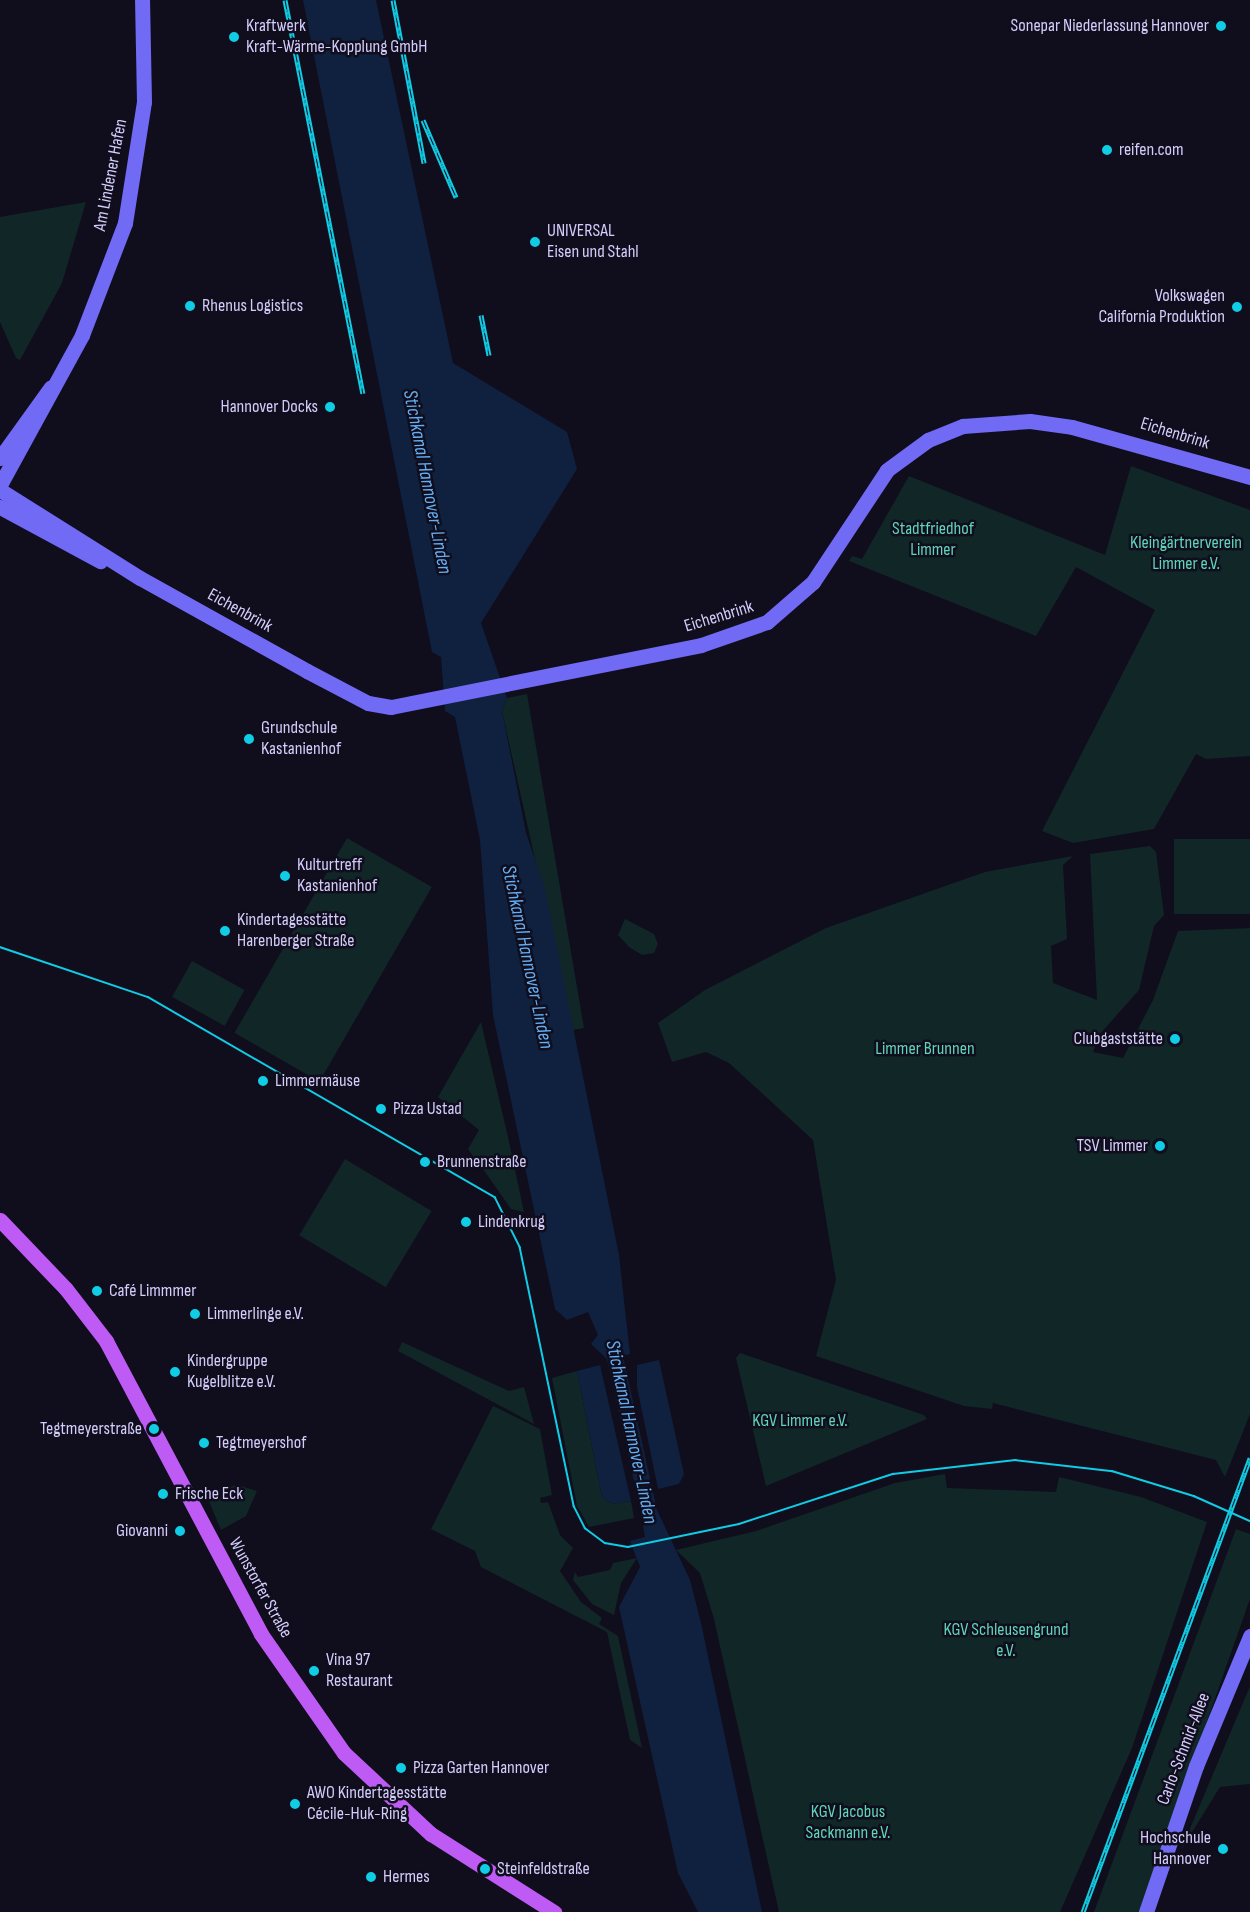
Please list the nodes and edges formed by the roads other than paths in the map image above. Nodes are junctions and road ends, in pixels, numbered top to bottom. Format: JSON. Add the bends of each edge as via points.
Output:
{"nodes":[{"id":1,"x":142,"y":0,"type":"edge"},
{"id":2,"x":57,"y":380,"type":"junction"},
{"id":3,"x":0,"y":458,"type":"edge"},
{"id":4,"x":1250,"y":477,"type":"edge"},
{"id":5,"x":0,"y":488,"type":"edge"},
{"id":6,"x":0,"y":507,"type":"edge"},
{"id":7,"x":140,"y":578,"type":"junction"},
{"id":8,"x":0,"y":1220,"type":"edge"},
{"id":9,"x":1250,"y":1636,"type":"edge"},
{"id":10,"x":554,"y":1912,"type":"edge"},
{"id":11,"x":1146,"y":1912,"type":"edge"}],
"edges":[{"from":1,"to":2,"type":"main road","name":"Am Lindener Hafen","via":[[144,102],[127,213],[104,285]]},
{"from":2,"to":3,"type":"main road","name":"Am Lindener Hafen","via":[[27,414]]},
{"from":2,"to":5,"type":"main road","name":"Am Lindener Hafen"},
{"from":4,"to":7,"type":"main road","name":"Eichenbrink","via":[[1072,427],[1030,421],[963,426],[928,440],[886,470],[813,582],[767,622],[701,645],[391,707],[368,703]]},
{"from":5,"to":7,"type":"main road","name":"Eichenbrink"},
{"from":6,"to":7,"type":"main road","name":"Eichenbrink"},
{"from":8,"to":10,"type":"main road","name":"Wunstorfer Straße","via":[[66,1290],[106,1341],[261,1634],[344,1753],[431,1834]]},
{"from":9,"to":11,"type":"main road","name":"Carlo-Schmid-Allee","via":[[1196,1766]]}]}
